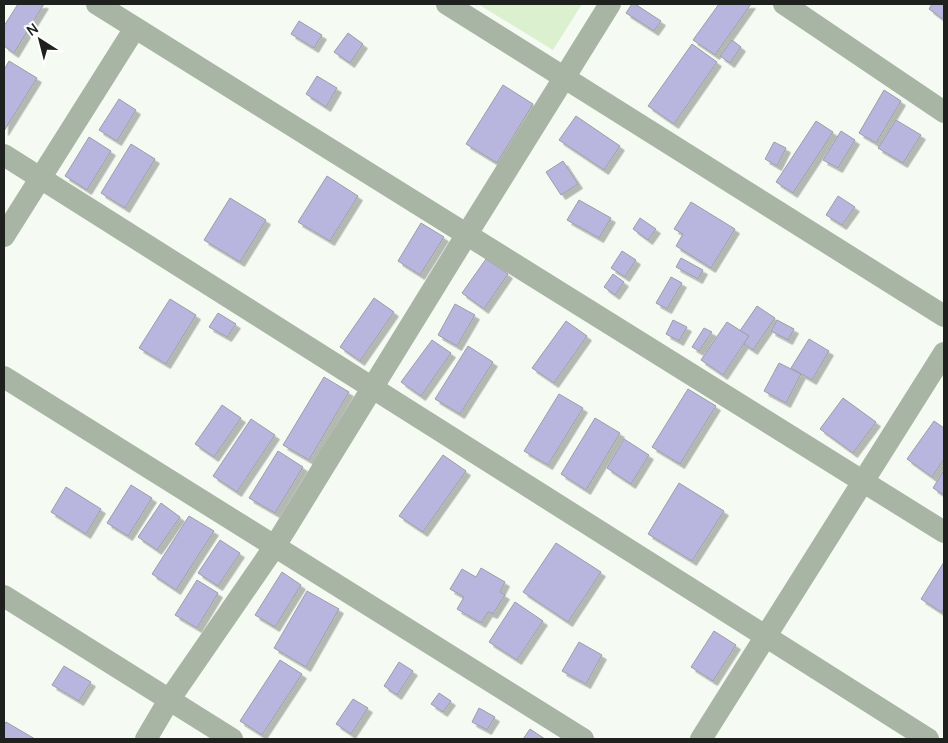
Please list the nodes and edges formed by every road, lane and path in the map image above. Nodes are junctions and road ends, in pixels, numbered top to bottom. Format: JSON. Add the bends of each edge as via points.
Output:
{"nodes":[{"id":1,"x":97,"y":4,"type":"edge"},
{"id":2,"x":447,"y":4,"type":"edge"},
{"id":3,"x":610,"y":4,"type":"edge"},
{"id":4,"x":784,"y":4,"type":"edge"},
{"id":5,"x":136,"y":28,"type":"junction"},
{"id":6,"x":565,"y":77,"type":"junction"},
{"id":7,"x":944,"y":112,"type":"edge"},
{"id":8,"x":4,"y":155,"type":"edge"},
{"id":9,"x":40,"y":178,"type":"junction"},
{"id":10,"x":467,"y":234,"type":"junction"},
{"id":11,"x":4,"y":236,"type":"edge"},
{"id":12,"x":944,"y":316,"type":"edge"},
{"id":13,"x":944,"y":353,"type":"edge"},
{"id":14,"x":4,"y":377,"type":"edge"},
{"id":15,"x":372,"y":388,"type":"junction"},
{"id":16,"x":863,"y":482,"type":"junction"},
{"id":17,"x":944,"y":532,"type":"edge"},
{"id":18,"x":275,"y":546,"type":"junction"},
{"id":19,"x":7,"y":606,"type":"edge"},
{"id":20,"x":765,"y":636,"type":"junction"},
{"id":21,"x":169,"y":700,"type":"junction"},
{"id":22,"x":146,"y":739,"type":"edge"},
{"id":23,"x":232,"y":739,"type":"edge"},
{"id":24,"x":584,"y":739,"type":"edge"},
{"id":25,"x":701,"y":739,"type":"edge"},
{"id":26,"x":928,"y":739,"type":"edge"}],
"edges":[{"from":1,"to":5,"type":"street"},
{"from":2,"to":6,"type":"street"},
{"from":3,"to":6,"type":"street"},
{"from":4,"to":7,"type":"street"},
{"from":5,"to":9,"type":"street"},
{"from":5,"to":10,"type":"street"},
{"from":6,"to":10,"type":"street"},
{"from":6,"to":12,"type":"street"},
{"from":8,"to":9,"type":"street"},
{"from":9,"to":11,"type":"street"},
{"from":9,"to":15,"type":"street"},
{"from":10,"to":15,"type":"street"},
{"from":10,"to":16,"type":"street"},
{"from":13,"to":16,"type":"street"},
{"from":14,"to":18,"type":"street"},
{"from":15,"to":18,"type":"street"},
{"from":15,"to":20,"type":"street"},
{"from":16,"to":17,"type":"street"},
{"from":16,"to":20,"type":"street"},
{"from":18,"to":21,"type":"street"},
{"from":18,"to":24,"type":"street"},
{"from":19,"to":21,"type":"street"},
{"from":20,"to":25,"type":"street"},
{"from":20,"to":26,"type":"street"},
{"from":21,"to":22,"type":"street"},
{"from":21,"to":23,"type":"street"}]}
